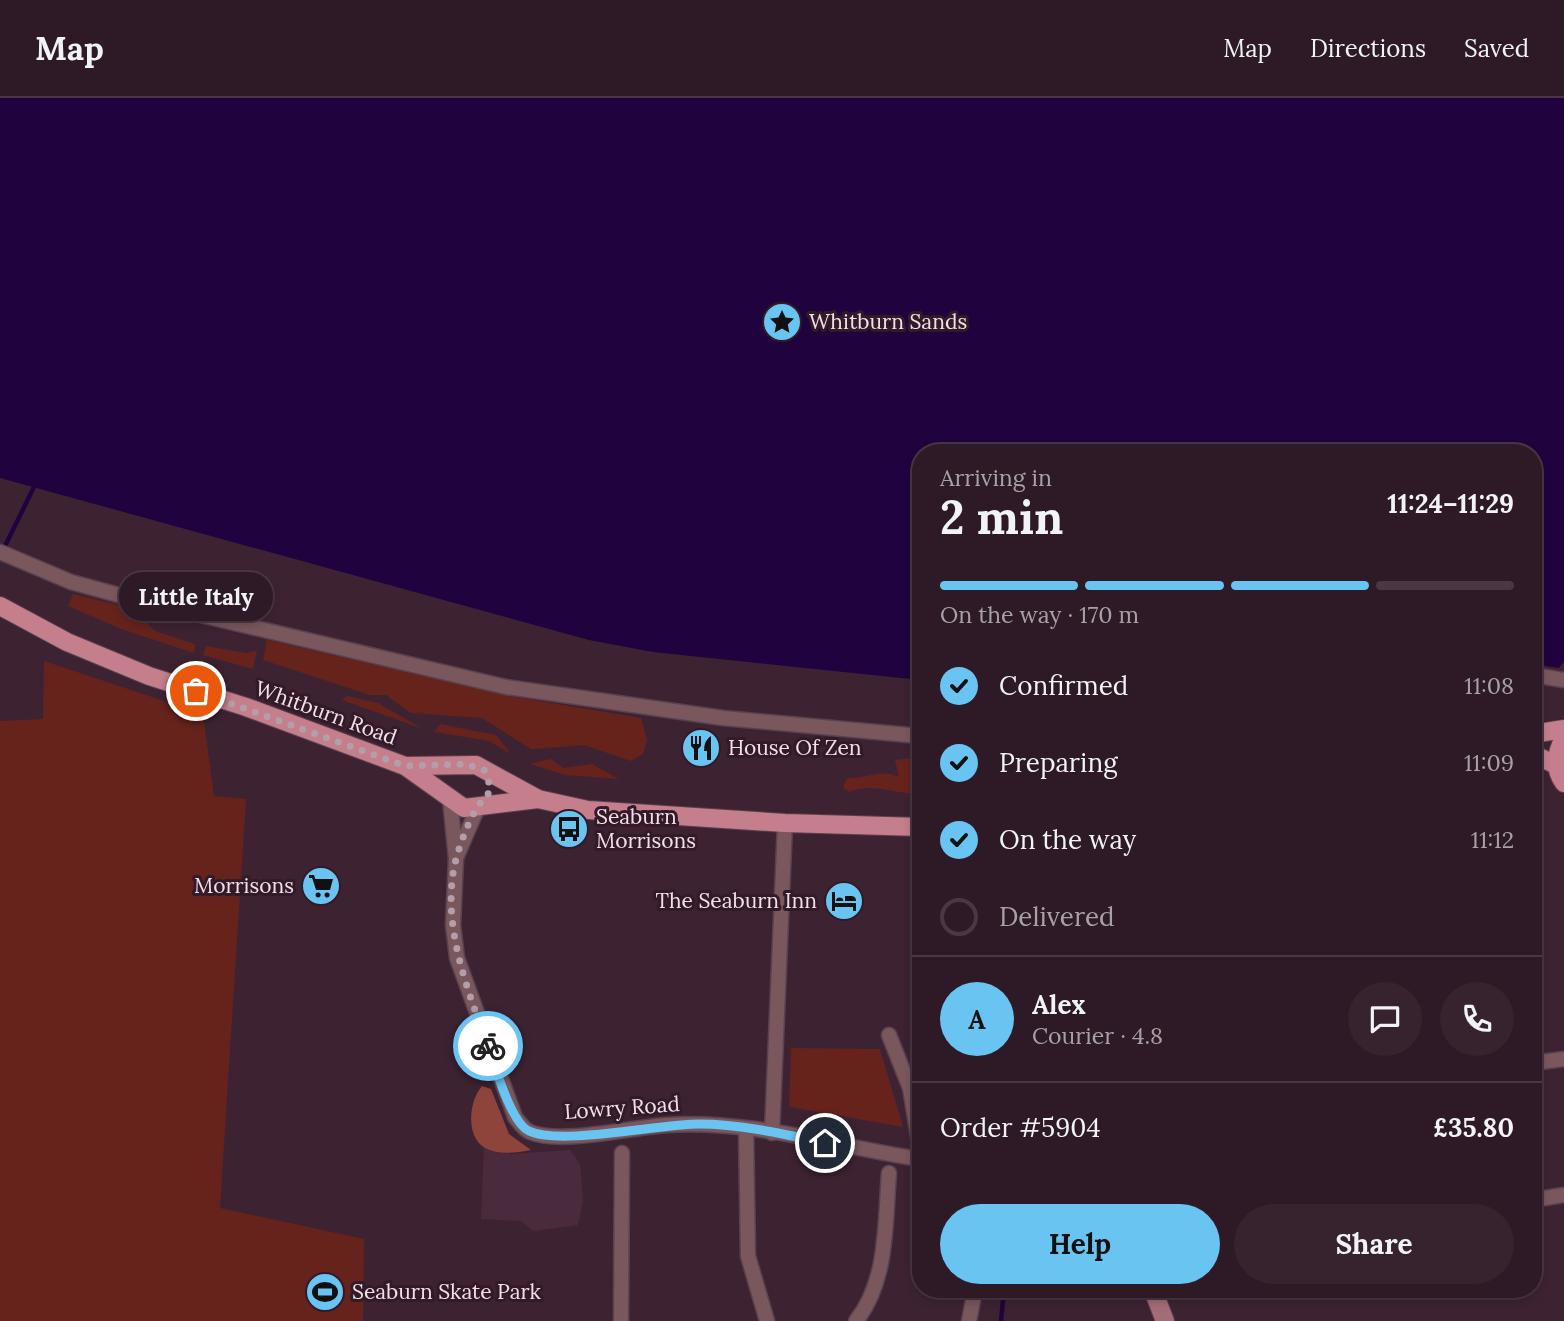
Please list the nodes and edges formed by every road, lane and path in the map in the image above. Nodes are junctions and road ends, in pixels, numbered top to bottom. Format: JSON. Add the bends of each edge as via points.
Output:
{"nodes":[{"id":1,"x":0,"y":552,"type":"edge"},
{"id":2,"x":0,"y":606,"type":"edge"},
{"id":3,"x":1542,"y":677,"type":"edge"},
{"id":4,"x":1564,"y":680,"type":"edge"},
{"id":5,"x":1564,"y":729,"type":"edge"},
{"id":6,"x":1542,"y":733,"type":"edge"},
{"id":7,"x":912,"y":735,"type":"edge"},
{"id":8,"x":1564,"y":738,"type":"edge"},
{"id":9,"x":1542,"y":758,"type":"edge"},
{"id":10,"x":465,"y":764,"type":"junction"},
{"id":11,"x":1556,"y":765,"type":"junction"},
{"id":12,"x":405,"y":766,"type":"junction"},
{"id":13,"x":484,"y":770,"type":"junction"},
{"id":14,"x":1564,"y":783,"type":"edge"},
{"id":15,"x":448,"y":797,"type":"junction"},
{"id":16,"x":538,"y":799,"type":"junction"},
{"id":17,"x":480,"y":805,"type":"junction"},
{"id":18,"x":785,"y":823,"type":"junction"},
{"id":19,"x":912,"y":827,"type":"edge"},
{"id":20,"x":456,"y":859,"type":"junction"},
{"id":21,"x":889,"y":1035,"type":"dead end"},
{"id":22,"x":1564,"y":1059,"type":"edge"},
{"id":23,"x":1542,"y":1062,"type":"edge"},
{"id":24,"x":912,"y":1095,"type":"edge"},
{"id":25,"x":746,"y":1129,"type":"junction"},
{"id":26,"x":772,"y":1133,"type":"junction"},
{"id":27,"x":622,"y":1153,"type":"dead end"},
{"id":28,"x":912,"y":1158,"type":"edge"},
{"id":29,"x":889,"y":1173,"type":"dead end"},
{"id":30,"x":1564,"y":1195,"type":"edge"},
{"id":31,"x":1542,"y":1199,"type":"edge"},
{"id":32,"x":973,"y":1298,"type":"edge"},
{"id":33,"x":1156,"y":1298,"type":"edge"},
{"id":34,"x":621,"y":1321,"type":"edge"},
{"id":35,"x":767,"y":1321,"type":"edge"},
{"id":36,"x":856,"y":1321,"type":"edge"},
{"id":37,"x":969,"y":1321,"type":"edge"},
{"id":38,"x":1165,"y":1321,"type":"edge"}],
"edges":[{"from":1,"to":7,"type":"street","via":[[71,582],[137,600],[506,687],[730,719]]},
{"from":2,"to":12,"type":"main road","name":"Whitburn Road","via":[[66,642],[149,676]]},
{"from":3,"to":4,"type":"street"},
{"from":5,"to":6,"type":"main road"},
{"from":8,"to":11,"type":"main road"},
{"from":9,"to":11,"type":"main road"},
{"from":10,"to":12,"type":"main road"},
{"from":10,"to":13,"type":"main road"},
{"from":10,"to":15,"type":"main road","via":[[453,770],[446,781]]},
{"from":11,"to":14,"type":"main road"},
{"from":12,"to":15,"type":"main road"},
{"from":13,"to":16,"type":"main road"},
{"from":13,"to":17,"type":"main road","via":[[491,788]]},
{"from":15,"to":17,"type":"main road","via":[[464,808]]},
{"from":15,"to":20,"type":"street","name":"Lowry Road"},
{"from":16,"to":17,"type":"main road"},
{"from":16,"to":18,"type":"main road","via":[[588,810]]},
{"from":17,"to":20,"type":"street","name":"Lowry Road"},
{"from":18,"to":19,"type":"main road"},
{"from":18,"to":26,"type":"street"},
{"from":20,"to":25,"type":"street","name":"Lowry Road","via":[[453,925],[457,958],[515,1117],[526,1130],[596,1135],[701,1124]]},
{"from":21,"to":24,"type":"street"},
{"from":22,"to":23,"type":"street"},
{"from":25,"to":26,"type":"street","name":"Lowry Road"},
{"from":25,"to":35,"type":"street","via":[[748,1256]]},
{"from":26,"to":28,"type":"street","name":"Lowry Road"},
{"from":27,"to":34,"type":"street"},
{"from":29,"to":36,"type":"street","via":[[882,1260],[870,1303]]},
{"from":30,"to":31,"type":"street"},
{"from":32,"to":37,"type":"street"},
{"from":33,"to":38,"type":"main road"}]}
